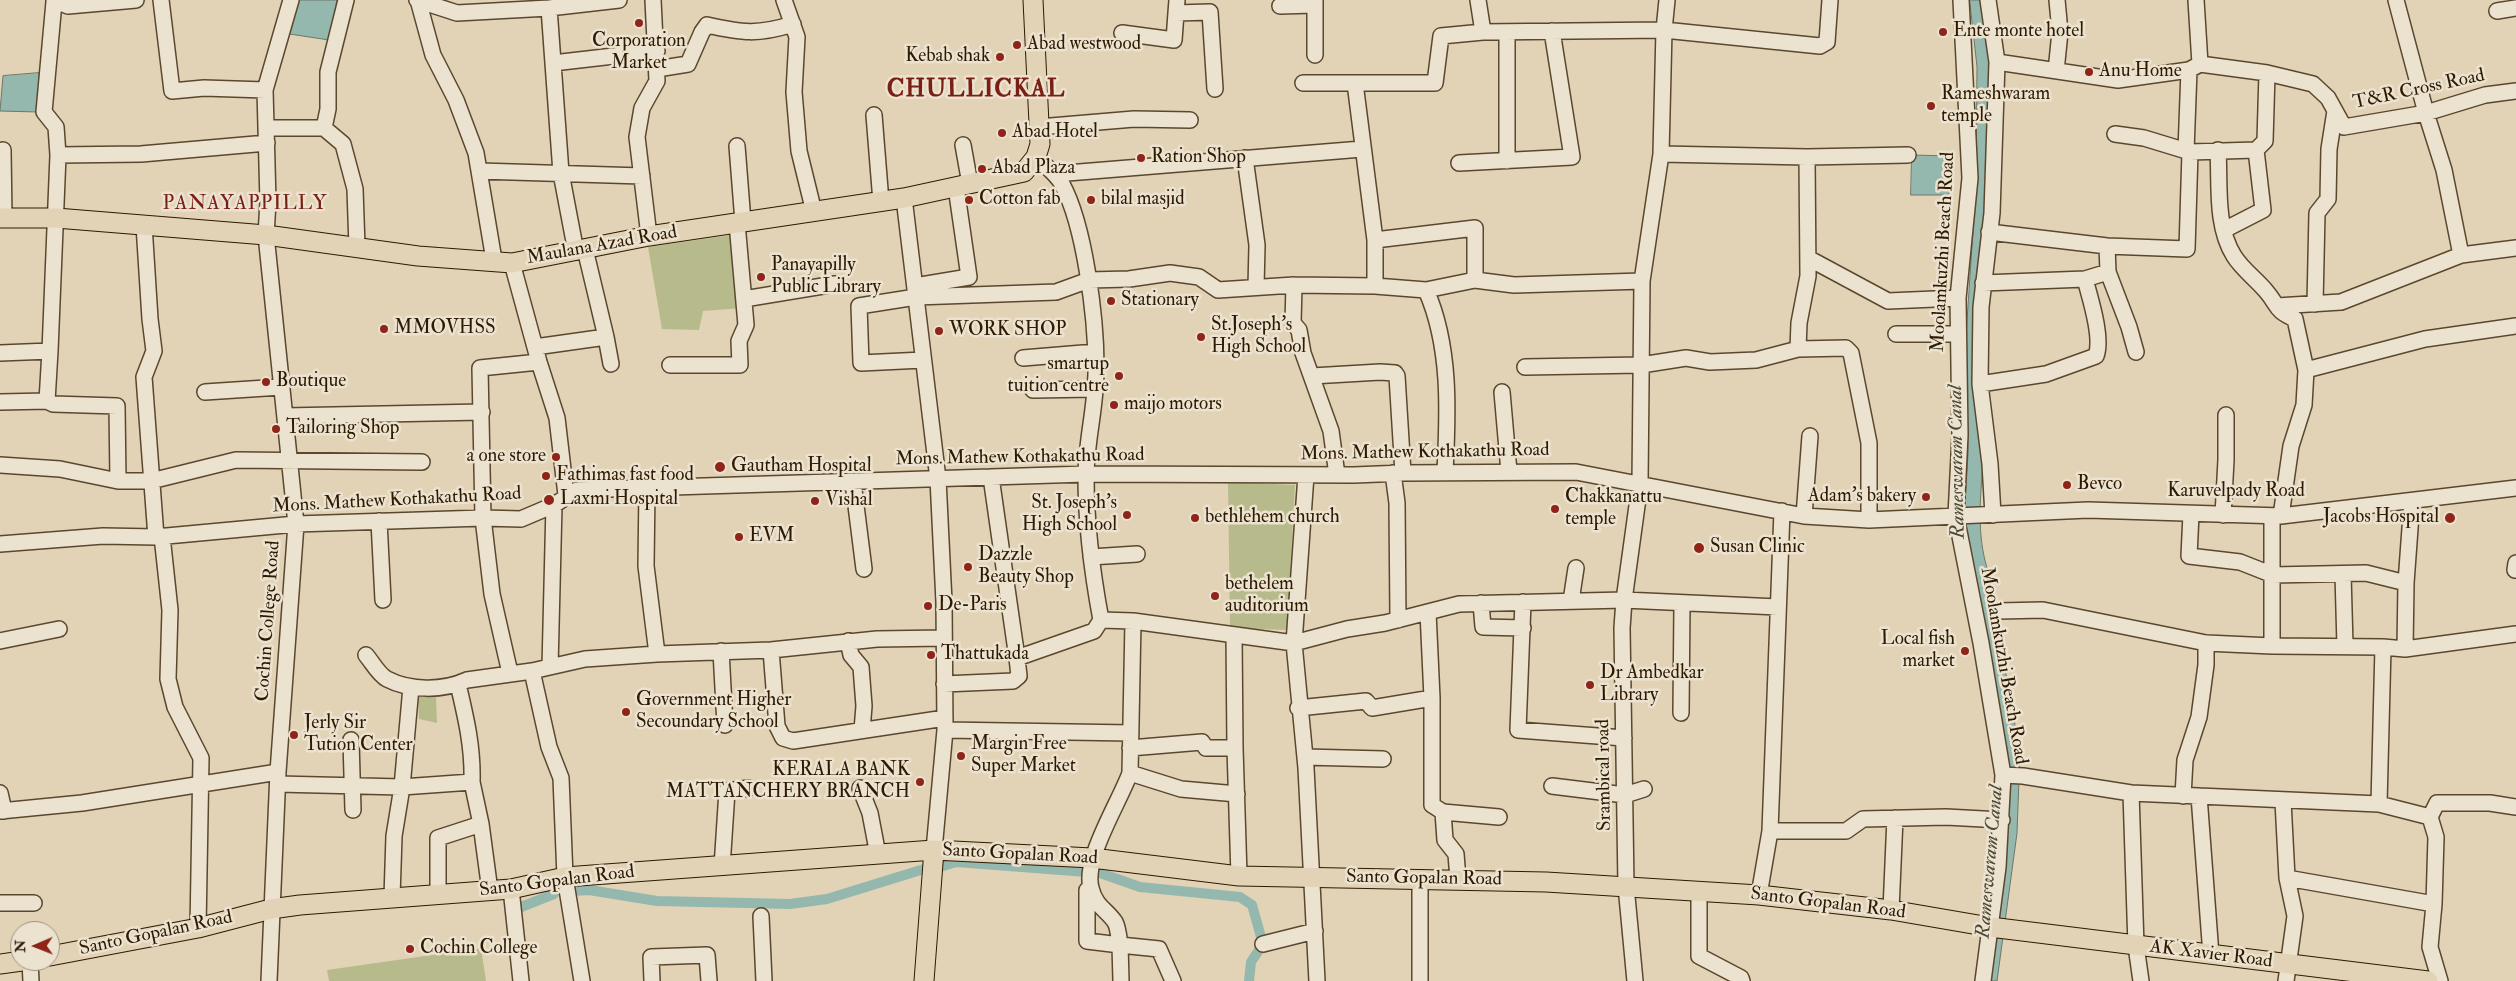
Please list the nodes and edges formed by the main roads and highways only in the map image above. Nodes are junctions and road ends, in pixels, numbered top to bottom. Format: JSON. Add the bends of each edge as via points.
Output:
{"nodes":[{"id":1,"x":1033,"y":0,"type":"edge"},
{"id":2,"x":2,"y":218,"type":"edge"},
{"id":3,"x":934,"y":850,"type":"junction"},
{"id":4,"x":1998,"y":928,"type":"joint"},
{"id":5,"x":60,"y":954,"type":"edge"},
{"id":6,"x":2287,"y":973,"type":"edge"},
{"id":7,"x":2348,"y":976,"type":"edge"},
{"id":8,"x":924,"y":981,"type":"edge"},
{"id":9,"x":2428,"y":981,"type":"edge"}],
"edges":[{"from":1,"to":2,"type":"main road","name":"Maulana Azad Road","via":[[1040,144],[1036,157],[1024,172],[904,198],[503,261],[418,256],[266,235],[56,218]]},
{"from":3,"to":4,"type":"main road","name":"Santo Gopalan Road","via":[[1090,873],[1458,879],[1759,895],[1891,910]]},
{"from":3,"to":5,"type":"main road","name":"Santo Gopalan Road","via":[[565,878],[511,889],[271,909],[198,928]]},
{"from":3,"to":8,"type":"main road"},
{"from":4,"to":6,"type":"main road","name":"AK Xavier Road","via":[[2211,955]]},
{"from":6,"to":7,"type":"main road","name":"AK Xavier Road"},
{"from":7,"to":9,"type":"main road","name":"AK Xavier Road"}]}
